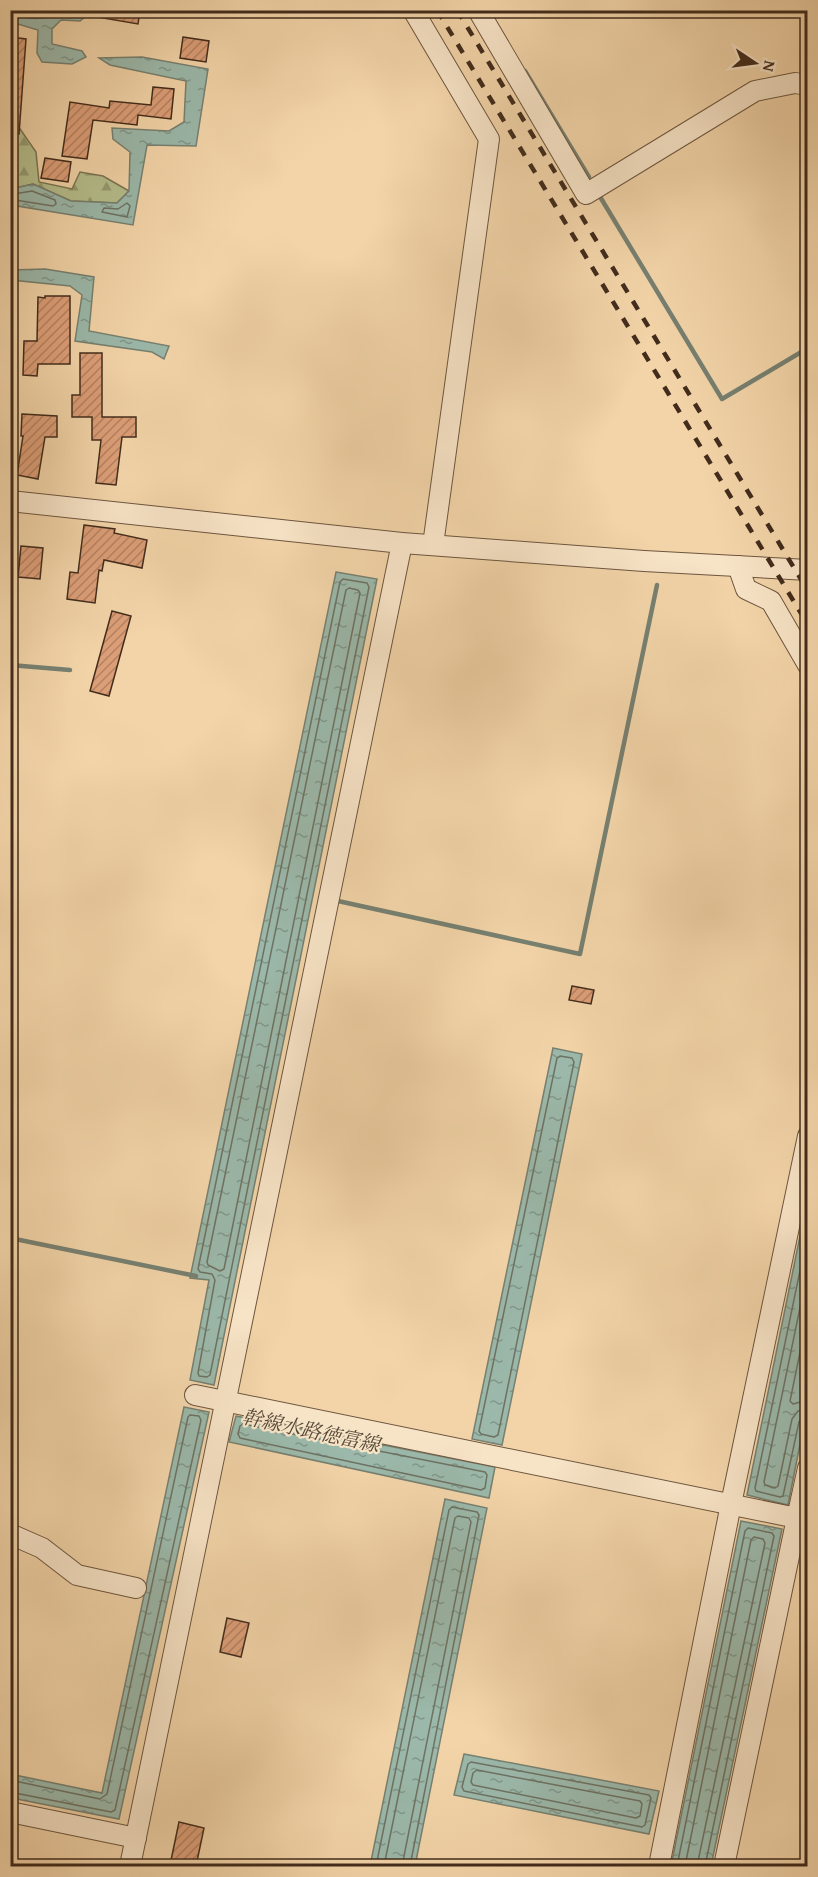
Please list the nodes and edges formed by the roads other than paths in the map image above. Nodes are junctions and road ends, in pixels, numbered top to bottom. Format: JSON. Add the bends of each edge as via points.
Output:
{"nodes":[{"id":1,"x":413,"y":10,"type":"edge"},
{"id":2,"x":478,"y":10,"type":"edge"},
{"id":3,"x":807,"y":85,"type":"edge"},
{"id":4,"x":10,"y":501,"type":"edge"},
{"id":5,"x":402,"y":543,"type":"junction"},
{"id":6,"x":433,"y":545,"type":"junction"},
{"id":7,"x":738,"y":566,"type":"junction"},
{"id":8,"x":807,"y":570,"type":"edge"},
{"id":9,"x":807,"y":664,"type":"edge"},
{"id":10,"x":807,"y":1136,"type":"edge"},
{"id":11,"x":214,"y":1403,"type":"junction"},
{"id":12,"x":807,"y":1468,"type":"edge"},
{"id":13,"x":731,"y":1504,"type":"junction"},
{"id":14,"x":797,"y":1518,"type":"junction"},
{"id":15,"x":10,"y":1533,"type":"edge"},
{"id":16,"x":136,"y":1588,"type":"dead end"},
{"id":17,"x":10,"y":1812,"type":"edge"},
{"id":18,"x":136,"y":1838,"type":"junction"},
{"id":19,"x":130,"y":1866,"type":"edge"},
{"id":20,"x":659,"y":1866,"type":"edge"},
{"id":21,"x":724,"y":1866,"type":"edge"}],
"edges":[{"from":1,"to":6,"type":"street","via":[[489,140]]},
{"from":2,"to":3,"type":"street","via":[[586,194],[755,91],[795,83]]},
{"from":4,"to":5,"type":"street"},
{"from":5,"to":6,"type":"street"},
{"from":5,"to":11,"type":"street"},
{"from":6,"to":7,"type":"street"},
{"from":7,"to":8,"type":"street"},
{"from":7,"to":9,"type":"street","via":[[746,589],[771,601]]},
{"from":10,"to":13,"type":"street"},
{"from":11,"to":13,"type":"street"},
{"from":11,"to":18,"type":"street","via":[[219,1436]]},
{"from":12,"to":14,"type":"street"},
{"from":13,"to":14,"type":"street"},
{"from":13,"to":20,"type":"street"},
{"from":14,"to":21,"type":"street"},
{"from":15,"to":16,"type":"street","via":[[42,1548],[77,1575]]},
{"from":17,"to":18,"type":"street"},
{"from":18,"to":19,"type":"street"}]}
